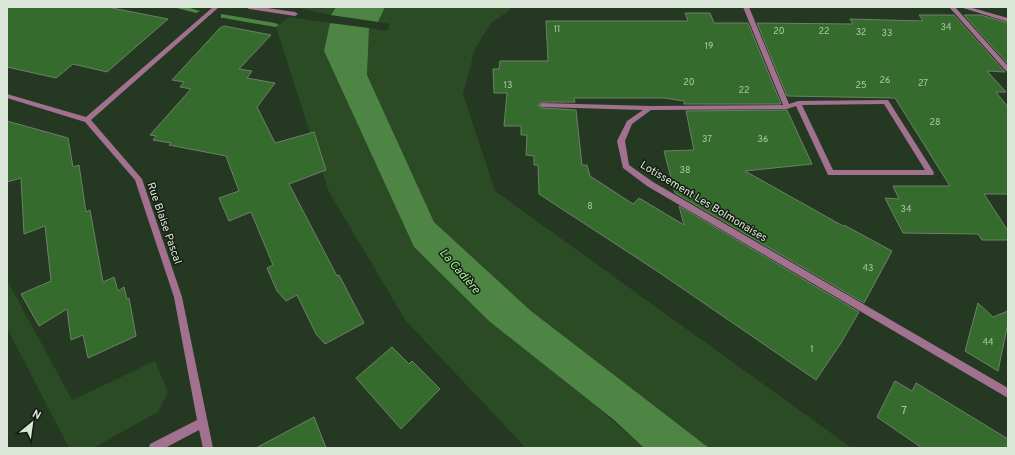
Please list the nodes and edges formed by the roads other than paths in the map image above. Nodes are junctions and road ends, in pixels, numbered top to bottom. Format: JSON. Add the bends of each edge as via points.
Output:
{"nodes":[{"id":1,"x":216,"y":7,"type":"edge"},
{"id":2,"x":249,"y":7,"type":"edge"},
{"id":3,"x":746,"y":7,"type":"edge"},
{"id":4,"x":952,"y":7,"type":"edge"},
{"id":5,"x":963,"y":7,"type":"edge"},
{"id":6,"x":295,"y":14,"type":"dead end"},
{"id":7,"x":1008,"y":20,"type":"edge"},
{"id":8,"x":1008,"y":70,"type":"edge"},
{"id":9,"x":7,"y":96,"type":"edge"},
{"id":10,"x":798,"y":103,"type":"junction"},
{"id":11,"x":542,"y":105,"type":"dead end"},
{"id":12,"x":787,"y":107,"type":"junction"},
{"id":13,"x":650,"y":108,"type":"junction"},
{"id":14,"x":87,"y":120,"type":"junction"},
{"id":15,"x":1008,"y":393,"type":"edge"},
{"id":16,"x":203,"y":422,"type":"junction"},
{"id":17,"x":154,"y":448,"type":"edge"},
{"id":18,"x":208,"y":448,"type":"edge"}],
"edges":[{"from":1,"to":14,"type":"street"},
{"from":2,"to":6,"type":"street"},
{"from":3,"to":12,"type":"street"},
{"from":4,"to":8,"type":"street"},
{"from":5,"to":7,"type":"street"},
{"from":9,"to":14,"type":"street"},
{"from":10,"to":10,"type":"street","via":[[886,102],[930,173],[831,173]]},
{"from":10,"to":12,"type":"street"},
{"from":11,"to":13,"type":"street"},
{"from":12,"to":13,"type":"street"},
{"from":13,"to":15,"type":"street","name":"Lotissement Les Bolmonaises","via":[[629,123],[621,141],[626,166],[650,184]]},
{"from":14,"to":16,"type":"street","name":"Rue Blaise Pascal","via":[[138,179],[178,296]]},
{"from":16,"to":17,"type":"street"},
{"from":16,"to":18,"type":"street","name":"Rue Blaise Pascal"}]}
